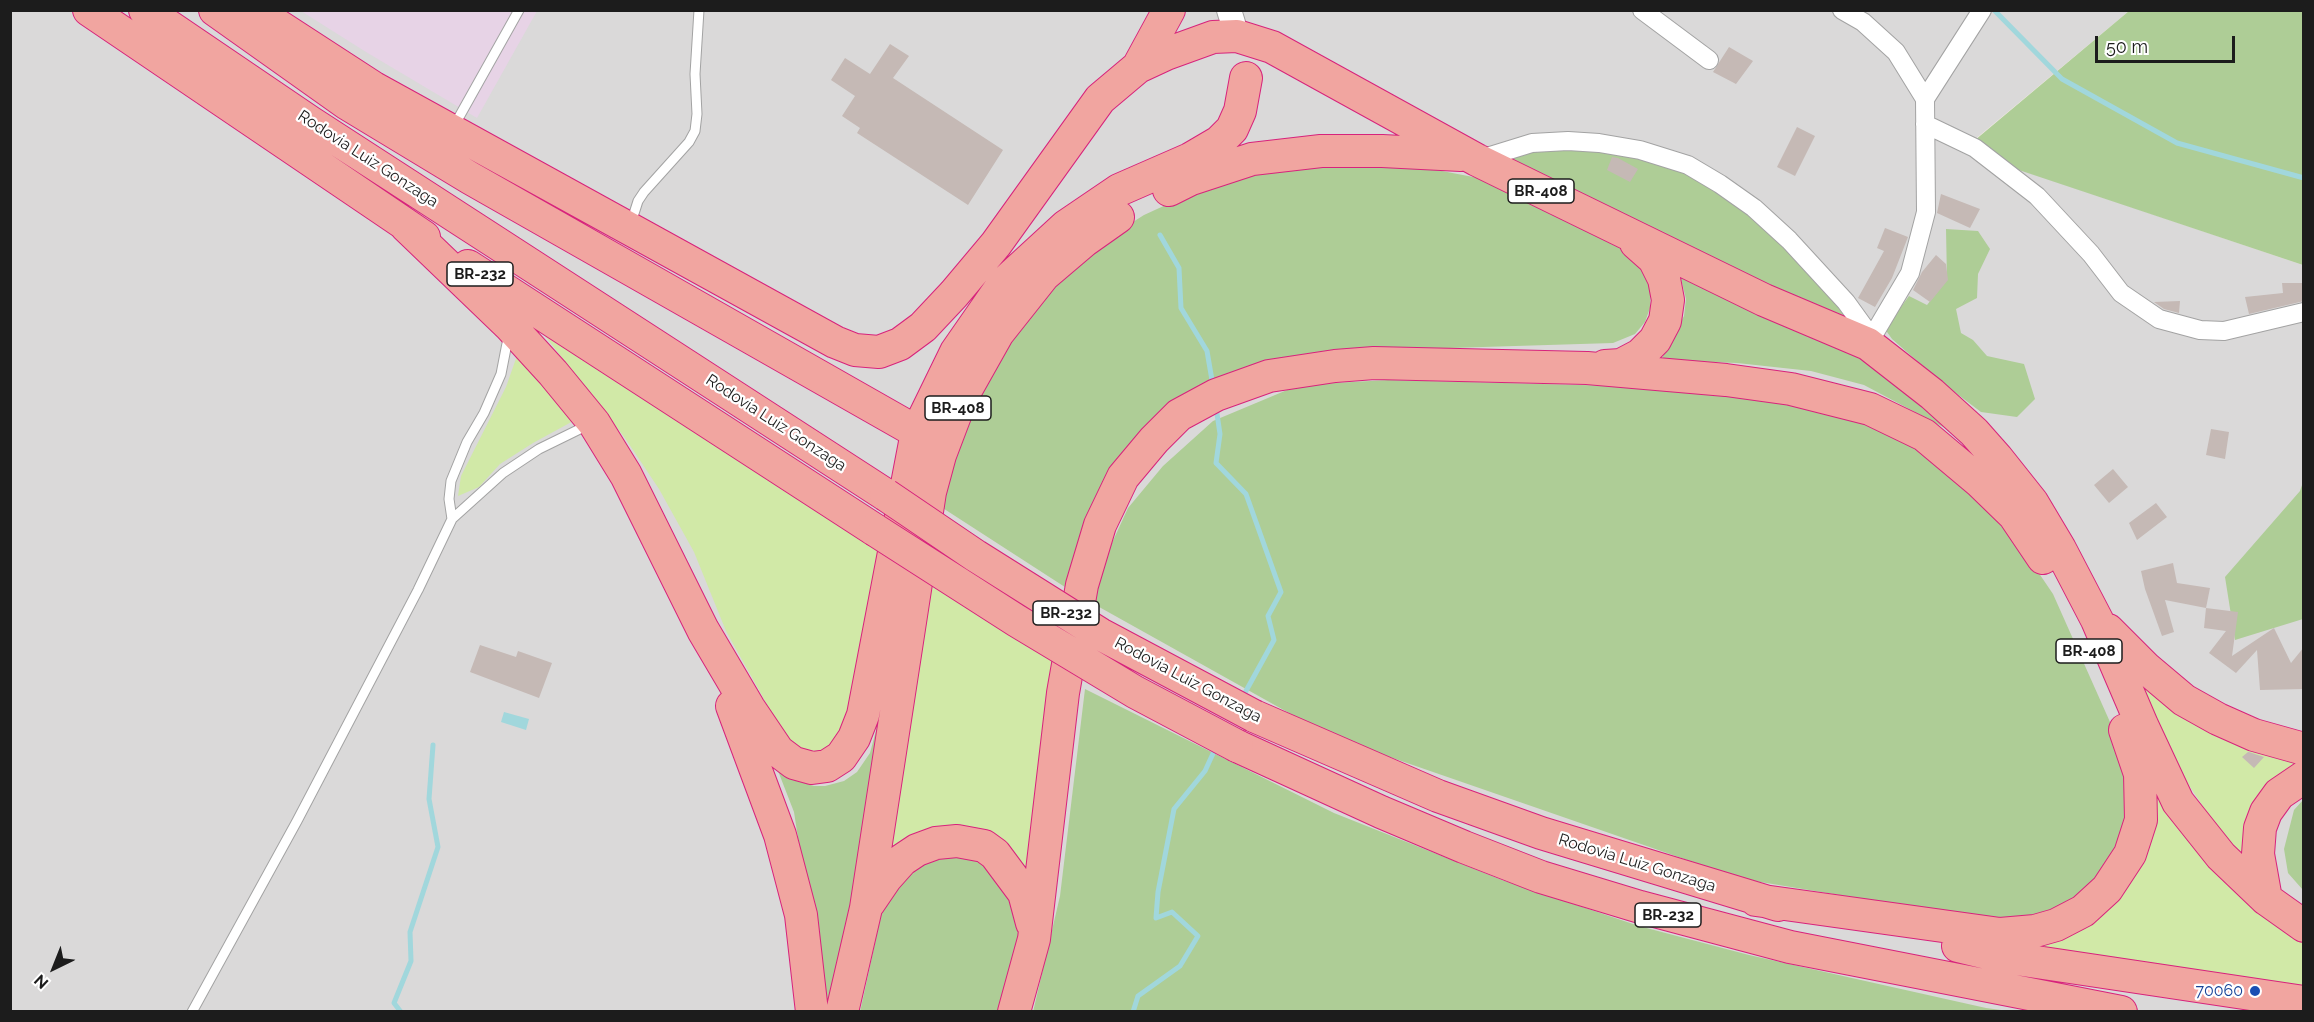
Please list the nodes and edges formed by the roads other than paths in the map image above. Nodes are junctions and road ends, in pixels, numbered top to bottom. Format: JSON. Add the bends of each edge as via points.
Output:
{"nodes":[{"id":1,"x":89,"y":10,"type":"edge"},
{"id":2,"x":145,"y":10,"type":"edge"},
{"id":3,"x":215,"y":10,"type":"edge"},
{"id":4,"x":254,"y":10,"type":"edge"},
{"id":5,"x":519,"y":10,"type":"edge"},
{"id":6,"x":699,"y":10,"type":"edge"},
{"id":7,"x":1169,"y":10,"type":"edge"},
{"id":8,"x":1642,"y":10,"type":"edge"},
{"id":9,"x":1842,"y":10,"type":"edge"},
{"id":10,"x":1982,"y":10,"type":"edge"},
{"id":11,"x":1233,"y":23,"type":"edge"},
{"id":12,"x":1709,"y":60,"type":"dead end"},
{"id":13,"x":1138,"y":67,"type":"junction"},
{"id":14,"x":1246,"y":78,"type":"junction"},
{"id":15,"x":1925,"y":99,"type":"junction"},
{"id":16,"x":1925,"y":124,"type":"junction"},
{"id":17,"x":452,"y":131,"type":"junction"},
{"id":18,"x":1473,"y":157,"type":"junction"},
{"id":19,"x":1231,"y":166,"type":"junction"},
{"id":20,"x":406,"y":226,"type":"junction"},
{"id":21,"x":1614,"y":226,"type":"junction"},
{"id":22,"x":630,"y":229,"type":"junction"},
{"id":23,"x":2304,"y":312,"type":"edge"},
{"id":24,"x":510,"y":326,"type":"junction"},
{"id":25,"x":1870,"y":341,"type":"junction"},
{"id":26,"x":1587,"y":368,"type":"junction"},
{"id":27,"x":594,"y":423,"type":"junction"},
{"id":28,"x":917,"y":432,"type":"junction"},
{"id":29,"x":452,"y":519,"type":"junction"},
{"id":30,"x":2097,"y":620,"type":"junction"},
{"id":31,"x":704,"y":630,"type":"junction"},
{"id":32,"x":2304,"y":749,"type":"edge"},
{"id":33,"x":2304,"y":777,"type":"edge"},
{"id":34,"x":2266,"y":899,"type":"junction"},
{"id":35,"x":1756,"y":900,"type":"junction"},
{"id":36,"x":866,"y":908,"type":"junction"},
{"id":37,"x":2304,"y":926,"type":"edge"},
{"id":38,"x":1034,"y":939,"type":"junction"},
{"id":39,"x":2304,"y":1002,"type":"edge"},
{"id":40,"x":192,"y":1011,"type":"edge"},
{"id":41,"x":812,"y":1011,"type":"edge"},
{"id":42,"x":842,"y":1011,"type":"edge"},
{"id":43,"x":1014,"y":1011,"type":"edge"},
{"id":44,"x":2121,"y":1011,"type":"edge"}],
"edges":[{"from":1,"to":20,"type":"highway","name":"Rodovia Luiz Gonzaga","number":"BR-232"},
{"from":2,"to":35,"type":"highway","name":"Rodovia Luiz Gonzaga","number":"BR-232","bridge":true,"via":[[310,122],[1100,634],[1254,716],[1438,796],[1551,837]]},
{"from":3,"to":28,"type":"highway","via":[[346,103],[470,178]]},
{"from":4,"to":17,"type":"highway","via":[[374,88]]},
{"from":5,"to":17,"type":"lane"},
{"from":6,"to":22,"type":"lane","via":[[695,130],[644,192]]},
{"from":7,"to":13,"type":"highway"},
{"from":8,"to":12,"type":"street"},
{"from":9,"to":15,"type":"street","via":[[1863,22],[1896,52]]},
{"from":10,"to":15,"type":"street"},
{"from":11,"to":13,"type":"highway","via":[[1213,37]]},
{"from":11,"to":14,"type":"highway"},
{"from":11,"to":18,"type":"highway"},
{"from":13,"to":22,"type":"highway","via":[[1100,99],[996,244],[954,294],[900,344],[879,352],[855,350],[835,342]]},
{"from":14,"to":19,"type":"highway","via":[[1248,136],[1244,150]]},
{"from":14,"to":28,"type":"highway","via":[[1240,111],[1232,129],[1219,142],[1119,190],[1066,226],[1004,283],[956,352]]},
{"from":15,"to":16,"type":"street"},
{"from":16,"to":23,"type":"street","via":[[1976,148],[2037,196],[2121,293],[2159,319],[2200,330],[2224,331]]},
{"from":16,"to":25,"type":"street","via":[[1926,212],[1910,273]]},
{"from":17,"to":22,"type":"highway"},
{"from":18,"to":19,"type":"highway","number":"BR-408","via":[[1321,151],[1252,159]]},
{"from":18,"to":21,"type":"highway","number":"BR-408"},
{"from":18,"to":25,"type":"street","via":[[1532,143],[1568,141],[1640,150],[1688,165],[1754,208],[1789,240],[1846,302]]},
{"from":19,"to":36,"type":"highway","number":"BR-408","via":[[1191,179],[1134,206],[1044,275],[998,333],[962,397],[930,492]]},
{"from":20,"to":24,"type":"highway"},
{"from":20,"to":44,"type":"highway","name":"Rodovia Luiz Gonzaga","number":"BR-232","bridge":true,"via":[[1017,621],[1237,746],[1381,812],[1541,877],[1640,907],[1790,947]]},
{"from":21,"to":25,"type":"highway","number":"BR-408","via":[[1764,300]]},
{"from":21,"to":26,"type":"highway","via":[[1654,260],[1664,279],[1668,300],[1665,321],[1640,356],[1621,365]]},
{"from":24,"to":27,"type":"highway"},
{"from":24,"to":29,"type":"lane","via":[[501,374],[451,481]]},
{"from":25,"to":30,"type":"highway","number":"BR-408","via":[[1974,432],[1997,458],[2032,502]]},
{"from":26,"to":35,"type":"highway","number":"BR-408","via":[[1791,389],[1870,409],[1924,435],[2014,515],[2040,553],[2111,698],[2140,774],[2141,820],[2130,854],[2107,889],[2083,911],[2056,925],[2000,934]]},
{"from":26,"to":38,"type":"highway","number":"BR-408","via":[[1374,363],[1269,376],[1216,395],[1179,415],[1154,440],[1123,477],[1100,525],[1082,585],[1063,693]]},
{"from":27,"to":29,"type":"lane","via":[[539,449],[503,473]]},
{"from":27,"to":31,"type":"highway","via":[[626,475]]},
{"from":28,"to":31,"type":"highway","via":[[863,715],[841,757],[827,766],[812,768],[794,763],[778,751]]},
{"from":29,"to":40,"type":"lane","via":[[302,810]]},
{"from":30,"to":32,"type":"highway","via":[[2184,700],[2254,735]]},
{"from":30,"to":34,"type":"highway","number":"BR-408","via":[[2178,802],[2221,856]]},
{"from":31,"to":41,"type":"highway","via":[[780,835],[801,915]]},
{"from":33,"to":34,"type":"highway","via":[[2279,794],[2260,828],[2258,854]]},
{"from":34,"to":37,"type":"highway","number":"BR-408"},
{"from":35,"to":39,"type":"highway","name":"Rodovia Luiz Gonzaga","number":"BR-232","via":[[2003,957]]},
{"from":36,"to":38,"type":"highway","via":[[886,878],[917,850],[936,843],[974,843],[995,854],[1024,893]]},
{"from":36,"to":42,"type":"highway","number":"BR-408"},
{"from":38,"to":43,"type":"highway","number":"BR-408"}]}
